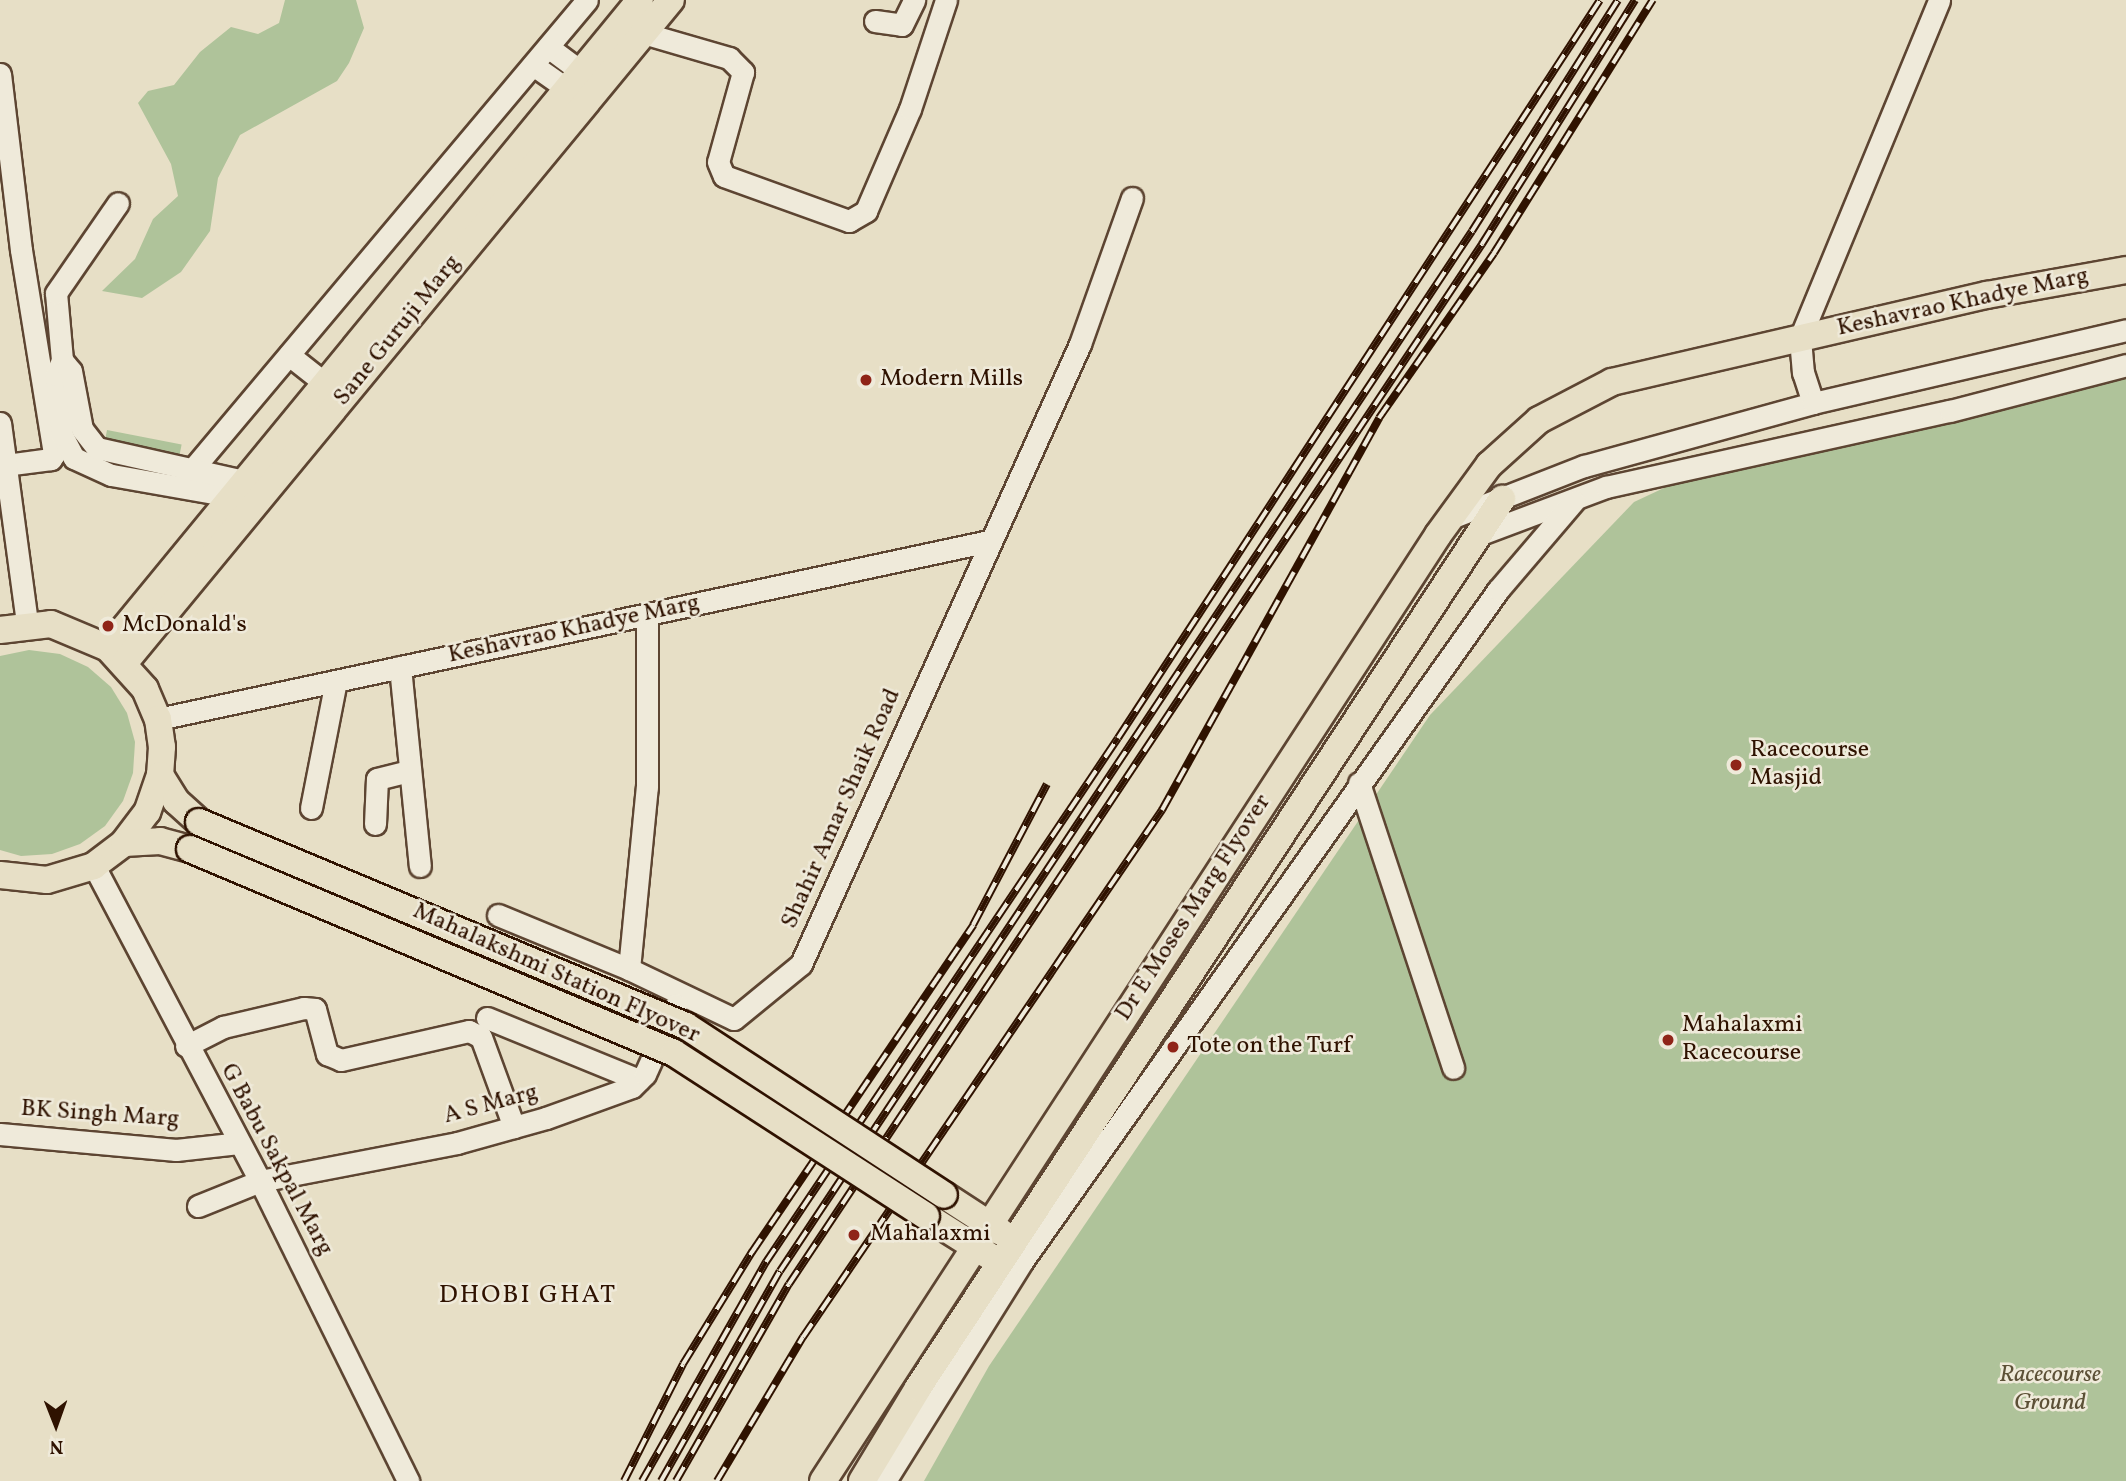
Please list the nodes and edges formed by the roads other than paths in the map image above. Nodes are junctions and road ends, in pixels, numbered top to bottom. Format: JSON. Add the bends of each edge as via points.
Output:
{"nodes":[{"id":1,"x":587,"y":0,"type":"edge"},
{"id":2,"x":640,"y":0,"type":"edge"},
{"id":3,"x":671,"y":0,"type":"edge"},
{"id":4,"x":914,"y":0,"type":"edge"},
{"id":5,"x":946,"y":0,"type":"edge"},
{"id":6,"x":1939,"y":0,"type":"edge"},
{"id":7,"x":875,"y":21,"type":"dead end"},
{"id":8,"x":643,"y":33,"type":"junction"},
{"id":9,"x":548,"y":47,"type":"junction"},
{"id":10,"x":534,"y":65,"type":"junction"},
{"id":11,"x":1,"y":86,"type":"edge"},
{"id":12,"x":584,"y":87,"type":"junction"},
{"id":13,"x":3,"y":116,"type":"edge"},
{"id":14,"x":1132,"y":198,"type":"dead end"},
{"id":15,"x":118,"y":203,"type":"dead end"},
{"id":16,"x":9,"y":224,"type":"edge"},
{"id":17,"x":10,"y":251,"type":"edge"},
{"id":18,"x":2126,"y":270,"type":"edge"},
{"id":19,"x":2126,"y":330,"type":"edge"},
{"id":20,"x":1800,"y":338,"type":"junction"},
{"id":21,"x":289,"y":355,"type":"junction"},
{"id":22,"x":62,"y":360,"type":"junction"},
{"id":23,"x":2126,"y":365,"type":"edge"},
{"id":24,"x":339,"y":381,"type":"junction"},
{"id":25,"x":1612,"y":382,"type":"joint"},
{"id":26,"x":1813,"y":404,"type":"junction"},
{"id":27,"x":0,"y":423,"type":"edge"},
{"id":28,"x":6,"y":465,"type":"junction"},
{"id":29,"x":191,"y":471,"type":"junction"},
{"id":30,"x":242,"y":490,"type":"junction"},
{"id":31,"x":1502,"y":499,"type":"junction"},
{"id":32,"x":1574,"y":501,"type":"junction"},
{"id":33,"x":1444,"y":527,"type":"junction"},
{"id":34,"x":989,"y":541,"type":"junction"},
{"id":35,"x":1473,"y":543,"type":"junction"},
{"id":36,"x":646,"y":615,"type":"junction"},
{"id":37,"x":27,"y":624,"type":"junction"},
{"id":38,"x":0,"y":630,"type":"edge"},
{"id":39,"x":117,"y":655,"type":"junction"},
{"id":40,"x":400,"y":667,"type":"junction"},
{"id":41,"x":335,"y":681,"type":"junction"},
{"id":42,"x":158,"y":719,"type":"junction"},
{"id":43,"x":410,"y":771,"type":"junction"},
{"id":44,"x":160,"y":775,"type":"junction"},
{"id":45,"x":1359,"y":783,"type":"junction"},
{"id":46,"x":311,"y":808,"type":"dead end"},
{"id":47,"x":375,"y":824,"type":"dead end"},
{"id":48,"x":124,"y":844,"type":"junction"},
{"id":49,"x":94,"y":866,"type":"junction"},
{"id":50,"x":420,"y":866,"type":"dead end"},
{"id":51,"x":1,"y":877,"type":"edge"},
{"id":52,"x":498,"y":915,"type":"dead end"},
{"id":53,"x":629,"y":969,"type":"junction"},
{"id":54,"x":680,"y":996,"type":"junction"},
{"id":55,"x":487,"y":1018,"type":"dead end"},
{"id":56,"x":186,"y":1046,"type":"junction"},
{"id":57,"x":1454,"y":1068,"type":"dead end"},
{"id":58,"x":639,"y":1080,"type":"junction"},
{"id":59,"x":514,"y":1127,"type":"junction"},
{"id":60,"x":0,"y":1134,"type":"edge"},
{"id":61,"x":239,"y":1143,"type":"junction"},
{"id":62,"x":260,"y":1181,"type":"junction"},
{"id":63,"x":198,"y":1206,"type":"dead end"},
{"id":64,"x":988,"y":1223,"type":"junction"},
{"id":65,"x":1015,"y":1241,"type":"junction"},
{"id":66,"x":973,"y":1245,"type":"junction"},
{"id":67,"x":1001,"y":1264,"type":"junction"},
{"id":68,"x":408,"y":1481,"type":"edge"},
{"id":69,"x":823,"y":1481,"type":"edge"},
{"id":70,"x":862,"y":1481,"type":"edge"},
{"id":71,"x":886,"y":1481,"type":"edge"}],
"edges":[{"from":1,"to":9,"type":"street"},
{"from":2,"to":12,"type":"main road","name":"Sane Guruji Marg"},
{"from":3,"to":8,"type":"main road","name":"Sane Guruji Marg"},
{"from":4,"to":7,"type":"street","via":[[902,25]]},
{"from":5,"to":8,"type":"street","via":[[894,148],[866,211],[849,221],[724,176],[718,162],[743,72],[729,58]]},
{"from":6,"to":20,"type":"street"},
{"from":8,"to":12,"type":"main road","name":"Sane Guruji Marg"},
{"from":9,"to":10,"type":"street"},
{"from":9,"to":12,"type":"street"},
{"from":10,"to":12,"type":"street"},
{"from":10,"to":21,"type":"street"},
{"from":11,"to":13,"type":"street"},
{"from":12,"to":24,"type":"main road","name":"Sane Guruji Marg"},
{"from":13,"to":16,"type":"street"},
{"from":14,"to":34,"type":"street","via":[[1080,344]]},
{"from":15,"to":22,"type":"street","via":[[56,293]]},
{"from":16,"to":17,"type":"street"},
{"from":17,"to":28,"type":"street","via":[[54,453],[51,458]]},
{"from":18,"to":20,"type":"main road","name":"Keshavrao Khadye Marg"},
{"from":19,"to":26,"type":"street"},
{"from":20,"to":25,"type":"main road","name":"Keshavrao Khadye Marg"},
{"from":20,"to":26,"type":"street","via":[[1803,373]]},
{"from":21,"to":24,"type":"street"},
{"from":21,"to":29,"type":"street"},
{"from":22,"to":29,"type":"street","via":[[71,371],[82,429],[97,448]]},
{"from":22,"to":30,"type":"street","via":[[56,375],[62,435],[74,458],[111,475]]},
{"from":23,"to":32,"type":"street","via":[[1950,411],[1606,487]]},
{"from":24,"to":30,"type":"main road","name":"Sane Guruji Marg"},
{"from":24,"to":39,"type":"main road","name":"Sane Guruji Marg"},
{"from":25,"to":33,"type":"main road","name":"Dr E Moses Marg Flyover","via":[[1539,420],[1489,465]]},
{"from":26,"to":31,"type":"street","via":[[1584,466]]},
{"from":27,"to":28,"type":"street"},
{"from":28,"to":37,"type":"street"},
{"from":29,"to":30,"type":"street"},
{"from":30,"to":39,"type":"main road","name":"Sane Guruji Marg"},
{"from":31,"to":33,"type":"street"},
{"from":31,"to":35,"type":"main road","name":"Dr E Moses Marg Flyover"},
{"from":32,"to":35,"type":"street"},
{"from":32,"to":45,"type":"street","via":[[1498,590]]},
{"from":33,"to":64,"type":"main road","name":"Dr E Moses Marg Flyover"},
{"from":34,"to":36,"type":"street","name":"Keshavrao Khadye Marg"},
{"from":34,"to":54,"type":"street","name":"Shahir Amar Shaik Road","via":[[801,964],[734,1019]]},
{"from":35,"to":65,"type":"main road","name":"Dr E Moses Marg Flyover"},
{"from":36,"to":40,"type":"street","name":"Keshavrao Khadye Marg"},
{"from":36,"to":53,"type":"street","via":[[647,787]]},
{"from":37,"to":38,"type":"main road"},
{"from":37,"to":39,"type":"main road","via":[[51,624]]},
{"from":39,"to":42,"type":"main road","via":[[145,689]]},
{"from":40,"to":41,"type":"street","name":"Keshavrao Khadye Marg"},
{"from":40,"to":43,"type":"street"},
{"from":41,"to":42,"type":"street","name":"Keshavrao Khadye Marg"},
{"from":41,"to":46,"type":"street"},
{"from":42,"to":44,"type":"main road"},
{"from":43,"to":47,"type":"street","via":[[377,779]]},
{"from":43,"to":50,"type":"street"},
{"from":44,"to":48,"type":"main road","via":[[148,812]]},
{"from":44,"to":64,"type":"main road","name":"Mahalakshmi Station Flyover","bridge":true,"via":[[176,802],[199,822],[686,1026]]},
{"from":45,"to":57,"type":"street"},
{"from":45,"to":71,"type":"street","via":[[1021,1263]]},
{"from":48,"to":49,"type":"main road"},
{"from":48,"to":66,"type":"main road","name":"Mahalakshmi Station Flyover","bridge":true,"via":[[160,841],[190,849],[674,1053]]},
{"from":49,"to":51,"type":"main road","via":[[47,880]]},
{"from":49,"to":56,"type":"street","name":"G Babu Sakpal Marg"},
{"from":52,"to":53,"type":"street"},
{"from":53,"to":54,"type":"street"},
{"from":54,"to":58,"type":"street"},
{"from":55,"to":58,"type":"street"},
{"from":56,"to":59,"type":"street","via":[[223,1027],[304,1008],[315,1010],[327,1054],[341,1060],[470,1031],[481,1037]]},
{"from":56,"to":61,"type":"street","name":"G Babu Sakpal Marg"},
{"from":58,"to":59,"type":"street","name":"A S Marg","via":[[632,1087]]},
{"from":59,"to":62,"type":"street","name":"A S Marg","via":[[457,1143]]},
{"from":60,"to":61,"type":"street","name":"BK Singh Marg","via":[[176,1150]]},
{"from":61,"to":62,"type":"street","name":"G Babu Sakpal Marg"},
{"from":62,"to":63,"type":"street","name":"A S Marg"},
{"from":62,"to":68,"type":"street","name":"G Babu Sakpal Marg"},
{"from":64,"to":65,"type":"main road","name":"Mahalakshmi Station Flyover"},
{"from":64,"to":66,"type":"main road","name":"Dr E Moses Marg Flyover"},
{"from":65,"to":67,"type":"main road","name":"Dr E Moses Marg Flyover"},
{"from":66,"to":67,"type":"main road","name":"Mahalakshmi Station Flyover"},
{"from":66,"to":69,"type":"main road","name":"Dr E Moses Marg Flyover"},
{"from":67,"to":70,"type":"main road","name":"Dr E Moses Marg Flyover"}]}
